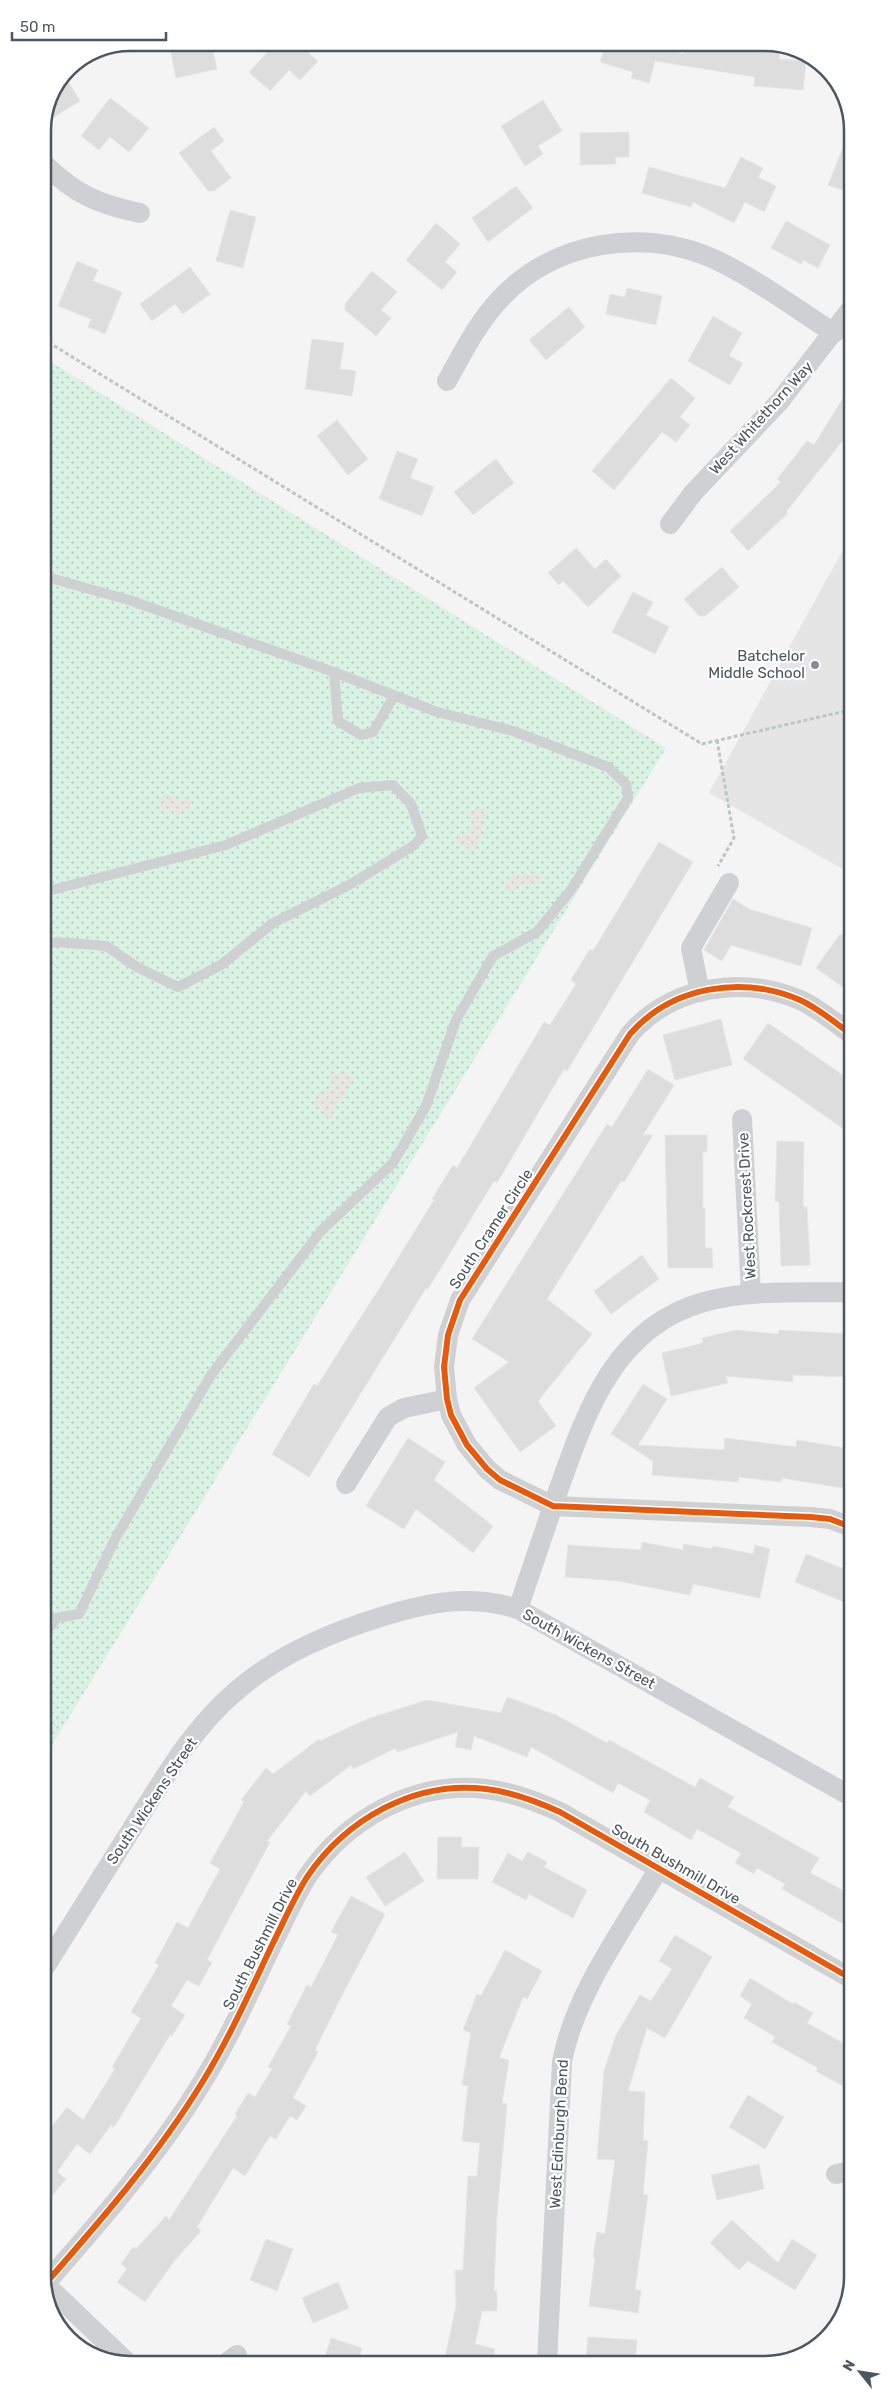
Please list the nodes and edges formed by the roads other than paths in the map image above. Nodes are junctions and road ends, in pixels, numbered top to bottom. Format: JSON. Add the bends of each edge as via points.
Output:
{"nodes":[{"id":1,"x":51,"y":169,"type":"edge"},
{"id":2,"x":140,"y":213,"type":"dead end"},
{"id":3,"x":844,"y":318,"type":"edge"},
{"id":4,"x":834,"y":332,"type":"junction"},
{"id":5,"x":447,"y":381,"type":"dead end"},
{"id":6,"x":670,"y":524,"type":"dead end"},
{"id":7,"x":51,"y":578,"type":"edge"},
{"id":8,"x":334,"y":672,"type":"junction"},
{"id":9,"x":394,"y":696,"type":"junction"},
{"id":10,"x":729,"y":883,"type":"road end"},
{"id":11,"x":51,"y":890,"type":"edge"},
{"id":12,"x":51,"y":943,"type":"edge"},
{"id":13,"x":700,"y":992,"type":"junction"},
{"id":14,"x":844,"y":1029,"type":"edge"},
{"id":15,"x":742,"y":1119,"type":"dead end"},
{"id":16,"x":844,"y":1292,"type":"edge"},
{"id":17,"x":751,"y":1293,"type":"junction"},
{"id":18,"x":447,"y":1399,"type":"junction"},
{"id":19,"x":346,"y":1484,"type":"dead end"},
{"id":20,"x":553,"y":1506,"type":"junction"},
{"id":21,"x":844,"y":1525,"type":"edge"},
{"id":22,"x":518,"y":1608,"type":"junction"},
{"id":23,"x":57,"y":1618,"type":"junction"},
{"id":24,"x":51,"y":1619,"type":"edge"},
{"id":25,"x":51,"y":1626,"type":"edge"},
{"id":26,"x":844,"y":1792,"type":"edge"},
{"id":27,"x":659,"y":1868,"type":"junction"},
{"id":28,"x":51,"y":1958,"type":"edge"},
{"id":29,"x":844,"y":1974,"type":"edge"},
{"id":30,"x":51,"y":2278,"type":"edge"},
{"id":31,"x":53,"y":2290,"type":"edge"},
{"id":32,"x":120,"y":2355,"type":"edge"},
{"id":33,"x":547,"y":2356,"type":"edge"}],
"edges":[{"from":1,"to":2,"type":"street","via":[[88,198]]},
{"from":3,"to":4,"type":"street","name":"West Whitethorn Way"},
{"from":4,"to":5,"type":"street","via":[[734,269],[696,252],[652,242],[606,245],[558,257],[518,282],[485,316]]},
{"from":4,"to":6,"type":"street","name":"West Whitethorn Way","via":[[780,401],[693,493]]},
{"from":7,"to":8,"type":"lane","via":[[129,600]]},
{"from":8,"to":9,"type":"lane"},
{"from":8,"to":9,"type":"lane","via":[[338,721],[361,736],[373,732]]},
{"from":9,"to":23,"type":"lane","via":[[437,712],[513,731],[608,767],[626,784],[628,798],[571,890],[537,932],[493,956],[456,1020],[426,1106],[393,1163],[322,1230],[235,1343],[211,1376],[115,1539],[78,1614]]},
{"from":10,"to":13,"type":"street","via":[[691,948]]},
{"from":11,"to":12,"type":"lane","via":[[226,845],[359,788],[393,785],[411,804],[422,836],[413,846],[349,885],[273,923],[221,965],[178,987],[137,967],[106,946]]},
{"from":13,"to":14,"type":"street","name":"South Cramer Circle","via":[[718,988],[769,990],[801,1000]]},
{"from":13,"to":18,"type":"street","name":"South Cramer Circle","via":[[654,1011],[630,1034],[460,1300],[448,1335],[444,1367]]},
{"from":15,"to":17,"type":"street","name":"West Rockcrest Drive"},
{"from":16,"to":17,"type":"street","name":"West Rockcrest Drive"},
{"from":17,"to":20,"type":"street","name":"West Rockcrest Drive","via":[[687,1307],[656,1325],[622,1356],[610,1370],[590,1406]]},
{"from":18,"to":19,"type":"street","via":[[404,1408],[388,1417]]},
{"from":18,"to":20,"type":"street","name":"South Cramer Circle","via":[[459,1432],[487,1469],[519,1491]]},
{"from":20,"to":21,"type":"street","name":"South Cramer Circle","via":[[811,1517]]},
{"from":20,"to":22,"type":"street","name":"West Rockcrest Drive"},
{"from":22,"to":26,"type":"street","name":"South Wickens Street"},
{"from":22,"to":28,"type":"street","name":"South Wickens Street","via":[[474,1600],[436,1602],[351,1626],[309,1644],[234,1693],[175,1762]]},
{"from":23,"to":24,"type":"lane"},
{"from":23,"to":25,"type":"lane"},
{"from":27,"to":29,"type":"street","name":"South Bushmill Drive"},
{"from":27,"to":30,"type":"street","name":"South Bushmill Drive","via":[[560,1812],[510,1793],[459,1788],[435,1791],[416,1795],[375,1812],[338,1841],[306,1879],[202,2082],[149,2161]]},
{"from":27,"to":33,"type":"street","name":"West Edinburgh Bend","via":[[581,2003],[565,2043]]},
{"from":31,"to":32,"type":"street"}]}
